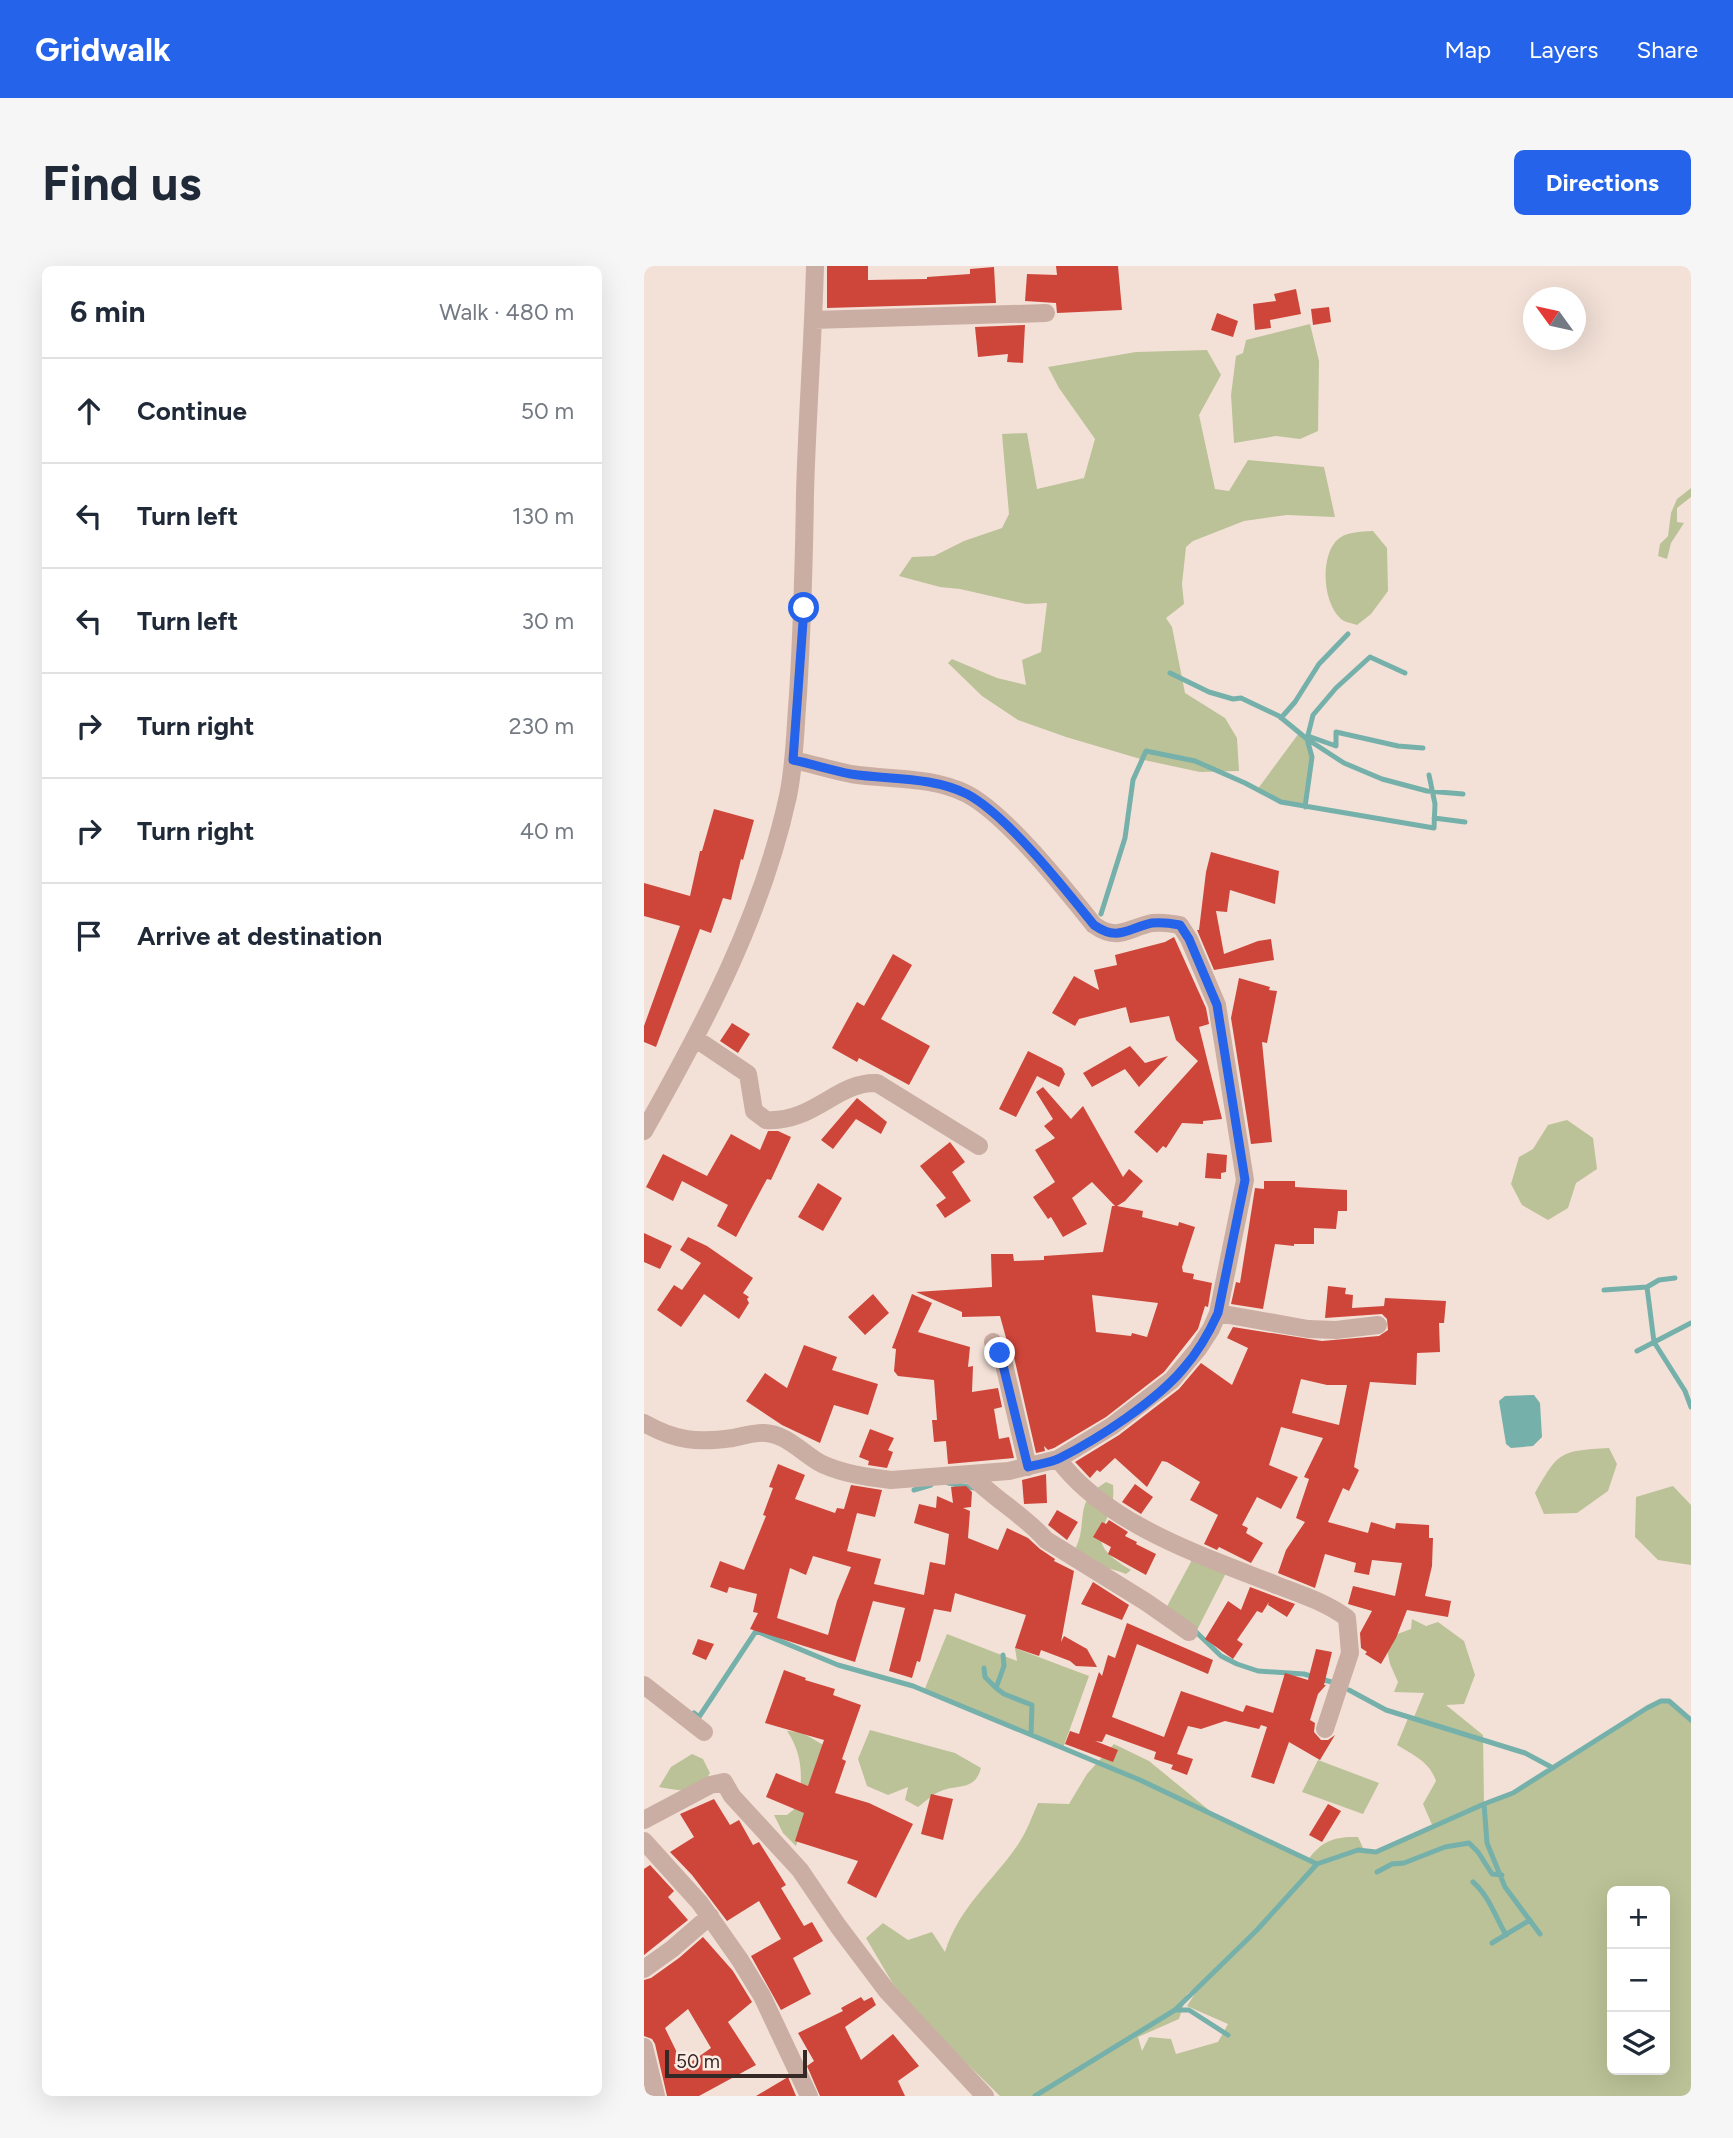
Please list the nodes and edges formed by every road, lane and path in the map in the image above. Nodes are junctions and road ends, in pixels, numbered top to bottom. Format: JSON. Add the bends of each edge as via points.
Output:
{"nodes":[{"id":1,"x":815,"y":266,"type":"edge"},
{"id":2,"x":1046,"y":313,"type":"dead end"},
{"id":3,"x":813,"y":320,"type":"junction"},
{"id":4,"x":793,"y":760,"type":"junction"},
{"id":5,"x":696,"y":1039,"type":"junction"},
{"id":6,"x":644,"y":1131,"type":"edge"},
{"id":7,"x":979,"y":1146,"type":"dead end"},
{"id":8,"x":1218,"y":1313,"type":"junction"},
{"id":9,"x":1378,"y":1325,"type":"dead end"},
{"id":10,"x":993,"y":1342,"type":"dead end"},
{"id":11,"x":644,"y":1423,"type":"edge"},
{"id":12,"x":1058,"y":1459,"type":"junction"},
{"id":13,"x":1028,"y":1467,"type":"junction"},
{"id":14,"x":971,"y":1475,"type":"junction"},
{"id":15,"x":1189,"y":1632,"type":"dead end"},
{"id":16,"x":644,"y":1685,"type":"edge"},
{"id":17,"x":1325,"y":1729,"type":"dead end"},
{"id":18,"x":704,"y":1732,"type":"dead end"},
{"id":19,"x":644,"y":1820,"type":"edge"},
{"id":20,"x":644,"y":1841,"type":"edge"},
{"id":21,"x":710,"y":1916,"type":"junction"},
{"id":22,"x":644,"y":1969,"type":"edge"},
{"id":23,"x":644,"y":2047,"type":"edge"},
{"id":24,"x":656,"y":2096,"type":"edge"},
{"id":25,"x":809,"y":2096,"type":"edge"},
{"id":26,"x":985,"y":2096,"type":"edge"}],
"edges":[{"from":1,"to":3,"type":"street"},
{"from":2,"to":3,"type":"street"},
{"from":3,"to":4,"type":"street","via":[[804,608]]},
{"from":4,"to":5,"type":"street","via":[[778,836],[743,937]]},
{"from":4,"to":8,"type":"street","via":[[851,774],[920,781],[967,794],[1010,829],[1103,931],[1125,932],[1152,923],[1180,925],[1217,1005],[1245,1180]]},
{"from":5,"to":6,"type":"street"},
{"from":5,"to":7,"type":"street","via":[[748,1074],[754,1111],[766,1120],[793,1118],[860,1084],[877,1083]]},
{"from":8,"to":9,"type":"street","via":[[1308,1329]]},
{"from":8,"to":12,"type":"street","via":[[1198,1349],[1172,1380],[1112,1426]]},
{"from":10,"to":13,"type":"street","via":[[1003,1360]]},
{"from":11,"to":14,"type":"street","via":[[679,1439],[774,1434],[822,1464],[850,1474],[891,1480]]},
{"from":12,"to":13,"type":"street"},
{"from":12,"to":17,"type":"street","via":[[1085,1490],[1121,1516],[1347,1618],[1350,1653]]},
{"from":13,"to":14,"type":"street"},
{"from":14,"to":15,"type":"street","via":[[1046,1540]]},
{"from":16,"to":18,"type":"street"},
{"from":19,"to":26,"type":"street","via":[[724,1782],[800,1870],[887,1992]]},
{"from":20,"to":21,"type":"street"},
{"from":21,"to":22,"type":"street"},
{"from":21,"to":25,"type":"street","via":[[762,1996]]},
{"from":23,"to":24,"type":"street"}]}
